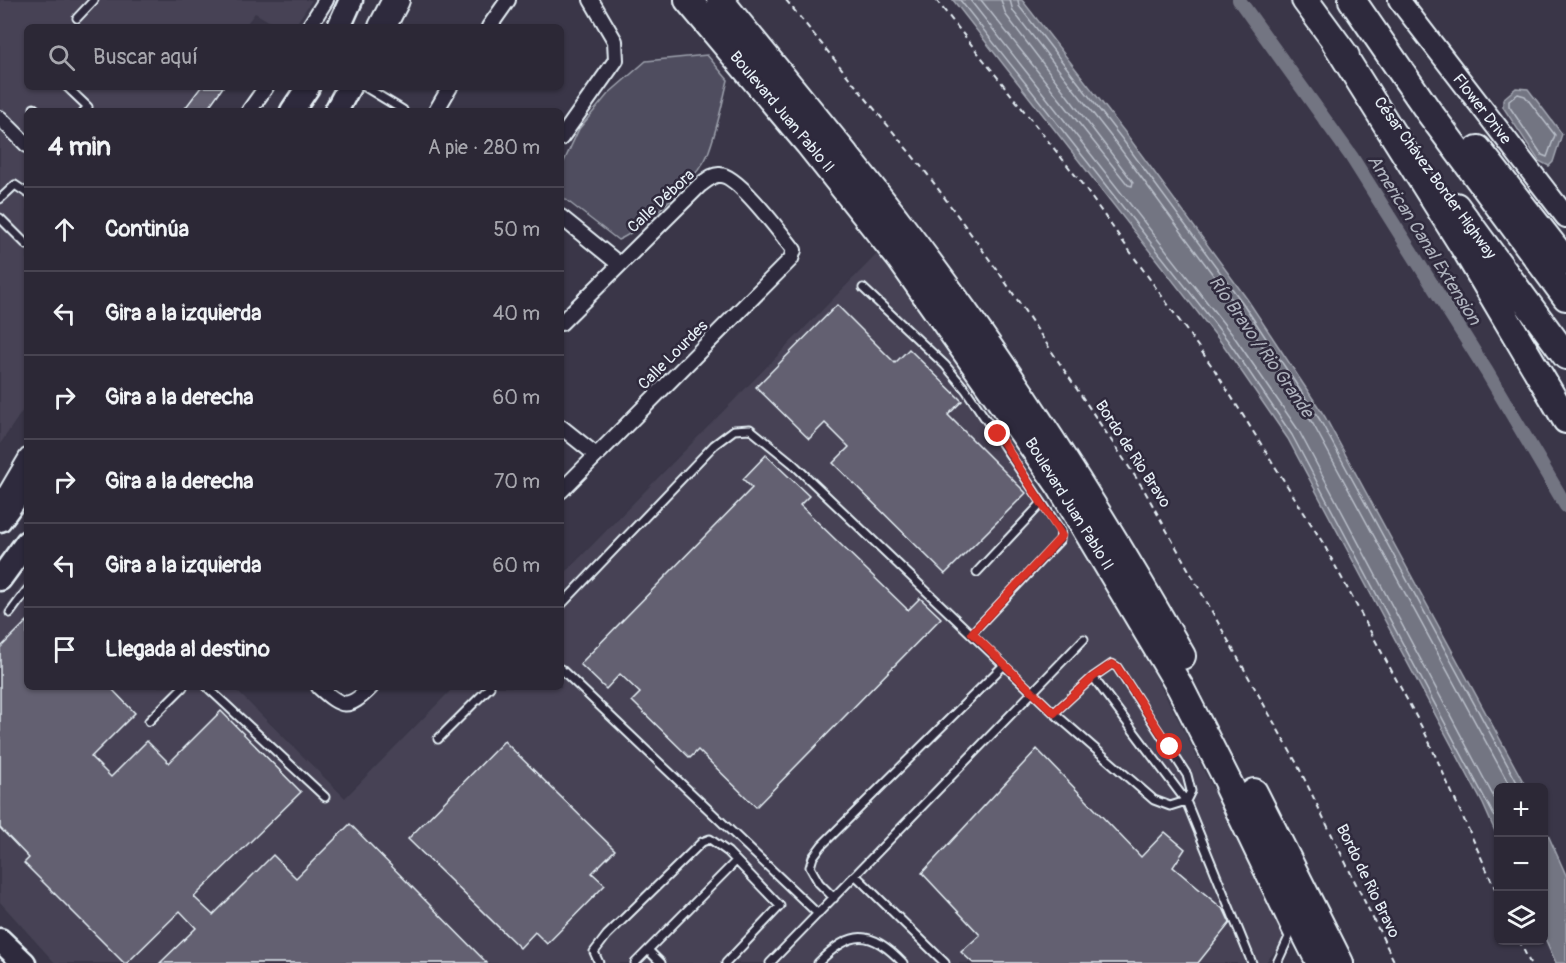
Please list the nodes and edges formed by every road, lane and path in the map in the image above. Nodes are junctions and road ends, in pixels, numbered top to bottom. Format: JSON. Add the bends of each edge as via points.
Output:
{"nodes":[{"id":1,"x":94,"y":0,"type":"edge"},
{"id":2,"x":326,"y":0,"type":"edge"},
{"id":3,"x":351,"y":0,"type":"edge"},
{"id":4,"x":382,"y":0,"type":"edge"},
{"id":5,"x":396,"y":0,"type":"edge"},
{"id":6,"x":508,"y":0,"type":"edge"},
{"id":7,"x":591,"y":0,"type":"edge"},
{"id":8,"x":688,"y":0,"type":"edge"},
{"id":9,"x":720,"y":0,"type":"edge"},
{"id":10,"x":786,"y":0,"type":"edge"},
{"id":11,"x":936,"y":0,"type":"edge"},
{"id":12,"x":1305,"y":0,"type":"edge"},
{"id":13,"x":1352,"y":0,"type":"edge"},
{"id":14,"x":1399,"y":0,"type":"edge"},
{"id":15,"x":77,"y":18,"type":"dead end"},
{"id":16,"x":311,"y":24,"type":"edge"},
{"id":17,"x":340,"y":24,"type":"edge"},
{"id":18,"x":375,"y":24,"type":"edge"},
{"id":19,"x":384,"y":24,"type":"edge"},
{"id":20,"x":491,"y":24,"type":"edge"},
{"id":21,"x":1335,"y":42,"type":"junction"},
{"id":22,"x":1382,"y":42,"type":"junction"},
{"id":23,"x":70,"y":90,"type":"edge"},
{"id":24,"x":264,"y":90,"type":"edge"},
{"id":25,"x":306,"y":90,"type":"edge"},
{"id":26,"x":347,"y":90,"type":"edge"},
{"id":27,"x":370,"y":90,"type":"edge"},
{"id":28,"x":448,"y":90,"type":"edge"},
{"id":29,"x":87,"y":108,"type":"edge"},
{"id":30,"x":251,"y":108,"type":"edge"},
{"id":31,"x":294,"y":108,"type":"edge"},
{"id":32,"x":338,"y":108,"type":"edge"},
{"id":33,"x":400,"y":108,"type":"edge"},
{"id":34,"x":438,"y":108,"type":"edge"},
{"id":35,"x":0,"y":118,"type":"edge"},
{"id":36,"x":564,"y":134,"type":"edge"},
{"id":37,"x":24,"y":142,"type":"edge"},
{"id":38,"x":24,"y":191,"type":"edge"},
{"id":39,"x":0,"y":199,"type":"edge"},
{"id":40,"x":1566,"y":217,"type":"edge"},
{"id":41,"x":0,"y":218,"type":"edge"},
{"id":42,"x":564,"y":219,"type":"edge"},
{"id":43,"x":785,"y":240,"type":"joint"},
{"id":44,"x":24,"y":242,"type":"edge"},
{"id":45,"x":1566,"y":262,"type":"edge"},
{"id":46,"x":619,"y":264,"type":"junction"},
{"id":47,"x":863,"y":288,"type":"dead end"},
{"id":48,"x":1566,"y":297,"type":"edge"},
{"id":49,"x":564,"y":320,"type":"edge"},
{"id":50,"x":1566,"y":356,"type":"edge"},
{"id":51,"x":1566,"y":420,"type":"edge"},
{"id":52,"x":564,"y":429,"type":"edge"},
{"id":53,"x":596,"y":455,"type":"junction"},
{"id":54,"x":24,"y":461,"type":"edge"},
{"id":55,"x":24,"y":487,"type":"edge"},
{"id":56,"x":564,"y":488,"type":"edge"},
{"id":57,"x":0,"y":502,"type":"edge"},
{"id":58,"x":1041,"y":504,"type":"junction"},
{"id":59,"x":0,"y":518,"type":"edge"},
{"id":60,"x":24,"y":546,"type":"edge"},
{"id":61,"x":976,"y":572,"type":"dead end"},
{"id":62,"x":0,"y":579,"type":"edge"},
{"id":63,"x":24,"y":594,"type":"edge"},
{"id":64,"x":564,"y":602,"type":"edge"},
{"id":65,"x":10,"y":613,"type":"dead end"},
{"id":66,"x":972,"y":633,"type":"junction"},
{"id":67,"x":1084,"y":639,"type":"dead end"},
{"id":68,"x":1004,"y":665,"type":"junction"},
{"id":69,"x":564,"y":672,"type":"edge"},
{"id":70,"x":1093,"y":677,"type":"junction"},
{"id":71,"x":180,"y":690,"type":"edge"},
{"id":72,"x":210,"y":690,"type":"edge"},
{"id":73,"x":323,"y":690,"type":"edge"},
{"id":74,"x":368,"y":690,"type":"edge"},
{"id":75,"x":487,"y":690,"type":"edge"},
{"id":76,"x":1032,"y":693,"type":"junction"},
{"id":77,"x":1054,"y":713,"type":"junction"},
{"id":78,"x":149,"y":721,"type":"dead end"},
{"id":79,"x":438,"y":739,"type":"dead end"},
{"id":80,"x":1214,"y":753,"type":"junction"},
{"id":81,"x":325,"y":797,"type":"dead end"},
{"id":82,"x":1186,"y":801,"type":"junction"},
{"id":83,"x":736,"y":861,"type":"junction"},
{"id":84,"x":855,"y":875,"type":"junction"},
{"id":85,"x":1496,"y":891,"type":"edge"},
{"id":86,"x":834,"y":898,"type":"junction"},
{"id":87,"x":819,"y":914,"type":"junction"},
{"id":88,"x":0,"y":940,"type":"edge"},
{"id":89,"x":1522,"y":945,"type":"edge"},
{"id":90,"x":648,"y":950,"type":"junction"},
{"id":91,"x":24,"y":963,"type":"edge"},
{"id":92,"x":599,"y":963,"type":"edge"},
{"id":93,"x":635,"y":963,"type":"edge"},
{"id":94,"x":661,"y":963,"type":"edge"},
{"id":95,"x":726,"y":963,"type":"edge"},
{"id":96,"x":770,"y":963,"type":"edge"},
{"id":97,"x":818,"y":963,"type":"edge"},
{"id":98,"x":903,"y":963,"type":"edge"},
{"id":99,"x":945,"y":963,"type":"edge"},
{"id":100,"x":1252,"y":963,"type":"edge"},
{"id":101,"x":1277,"y":963,"type":"edge"},
{"id":102,"x":1320,"y":963,"type":"edge"},
{"id":103,"x":1340,"y":963,"type":"edge"},
{"id":104,"x":1395,"y":963,"type":"edge"},
{"id":105,"x":1530,"y":963,"type":"edge"}],
"edges":[{"from":1,"to":15,"type":"lane"},
{"from":2,"to":16,"type":"street"},
{"from":3,"to":17,"type":"main road"},
{"from":4,"to":18,"type":"main road"},
{"from":5,"to":19,"type":"highway"},
{"from":6,"to":20,"type":"street"},
{"from":7,"to":36,"type":"street","via":[[615,41],[616,60]]},
{"from":8,"to":80,"type":"highway","name":"Boulevard Juan Pablo II","via":[[857,203],[988,379],[1060,486],[1180,687]]},
{"from":9,"to":103,"type":"highway","name":"Boulevard Juan Pablo II","via":[[900,224],[1075,475],[1187,666]]},
{"from":10,"to":104,"type":"path","name":"Bordo de Rio Bravo","via":[[934,184],[1000,274],[1143,488],[1296,762]]},
{"from":11,"to":85,"type":"path","via":[[1080,180],[1214,369],[1323,543],[1426,735]]},
{"from":12,"to":21,"type":"highway","name":"César Chávez Border Highway"},
{"from":13,"to":22,"type":"highway","name":"César Chávez Border Highway"},
{"from":14,"to":40,"type":"street","name":"Flower Drive"},
{"from":21,"to":50,"type":"highway","name":"César Chávez Border Highway"},
{"from":21,"to":51,"type":"highway"},
{"from":22,"to":45,"type":"highway","via":[[1456,121]]},
{"from":22,"to":48,"type":"highway","name":"César Chávez Border Highway"},
{"from":23,"to":29,"type":"lane"},
{"from":24,"to":30,"type":"street"},
{"from":25,"to":31,"type":"main road"},
{"from":26,"to":32,"type":"main road"},
{"from":27,"to":33,"type":"lane"},
{"from":28,"to":34,"type":"street"},
{"from":35,"to":37,"type":"street"},
{"from":38,"to":39,"type":"lane","via":[[15,185]]},
{"from":41,"to":44,"type":"lane"},
{"from":42,"to":46,"type":"street"},
{"from":43,"to":46,"type":"street","name":"Calle Débora","via":[[737,183],[722,174],[700,185]]},
{"from":43,"to":53,"type":"street","name":"Calle Lourdes","via":[[794,250],[791,259]]},
{"from":46,"to":49,"type":"street","name":"Calle Débora"},
{"from":47,"to":58,"type":"lane","via":[[966,390]]},
{"from":52,"to":53,"type":"street"},
{"from":53,"to":56,"type":"street","name":"Calle Lourdes"},
{"from":54,"to":57,"type":"street"},
{"from":55,"to":59,"type":"main road"},
{"from":58,"to":61,"type":"lane"},
{"from":58,"to":66,"type":"lane","via":[[1061,531],[1060,540]]},
{"from":60,"to":62,"type":"main road"},
{"from":63,"to":65,"type":"lane"},
{"from":64,"to":66,"type":"lane","via":[[714,445],[724,436],[750,429],[792,463]]},
{"from":66,"to":68,"type":"lane"},
{"from":67,"to":76,"type":"lane"},
{"from":68,"to":76,"type":"lane"},
{"from":68,"to":86,"type":"lane","via":[[813,857],[810,867]]},
{"from":69,"to":87,"type":"lane"},
{"from":70,"to":77,"type":"lane"},
{"from":70,"to":82,"type":"lane"},
{"from":70,"to":82,"type":"lane","via":[[1107,666],[1117,667],[1187,775],[1191,791]]},
{"from":71,"to":78,"type":"lane"},
{"from":72,"to":81,"type":"lane"},
{"from":73,"to":74,"type":"street","via":[[348,704]]},
{"from":75,"to":79,"type":"lane"},
{"from":76,"to":77,"type":"lane"},
{"from":76,"to":84,"type":"lane"},
{"from":77,"to":82,"type":"lane","via":[[1154,800],[1170,806]]},
{"from":80,"to":101,"type":"lane","via":[[1218,789],[1289,937]]},
{"from":80,"to":102,"type":"highway","name":"Boulevard Juan Pablo II"},
{"from":82,"to":100,"type":"lane"},
{"from":83,"to":90,"type":"lane"},
{"from":83,"to":92,"type":"lane","via":[[715,841],[702,842],[598,945],[594,952]]},
{"from":83,"to":95,"type":"lane","via":[[780,908]]},
{"from":84,"to":86,"type":"lane"},
{"from":84,"to":99,"type":"lane"},
{"from":86,"to":87,"type":"lane"},
{"from":87,"to":96,"type":"lane"},
{"from":88,"to":91,"type":"main road"},
{"from":89,"to":105,"type":"path"},
{"from":90,"to":93,"type":"lane"},
{"from":90,"to":94,"type":"lane"},
{"from":97,"to":98,"type":"lane","via":[[846,940],[864,937],[886,945]]}]}
